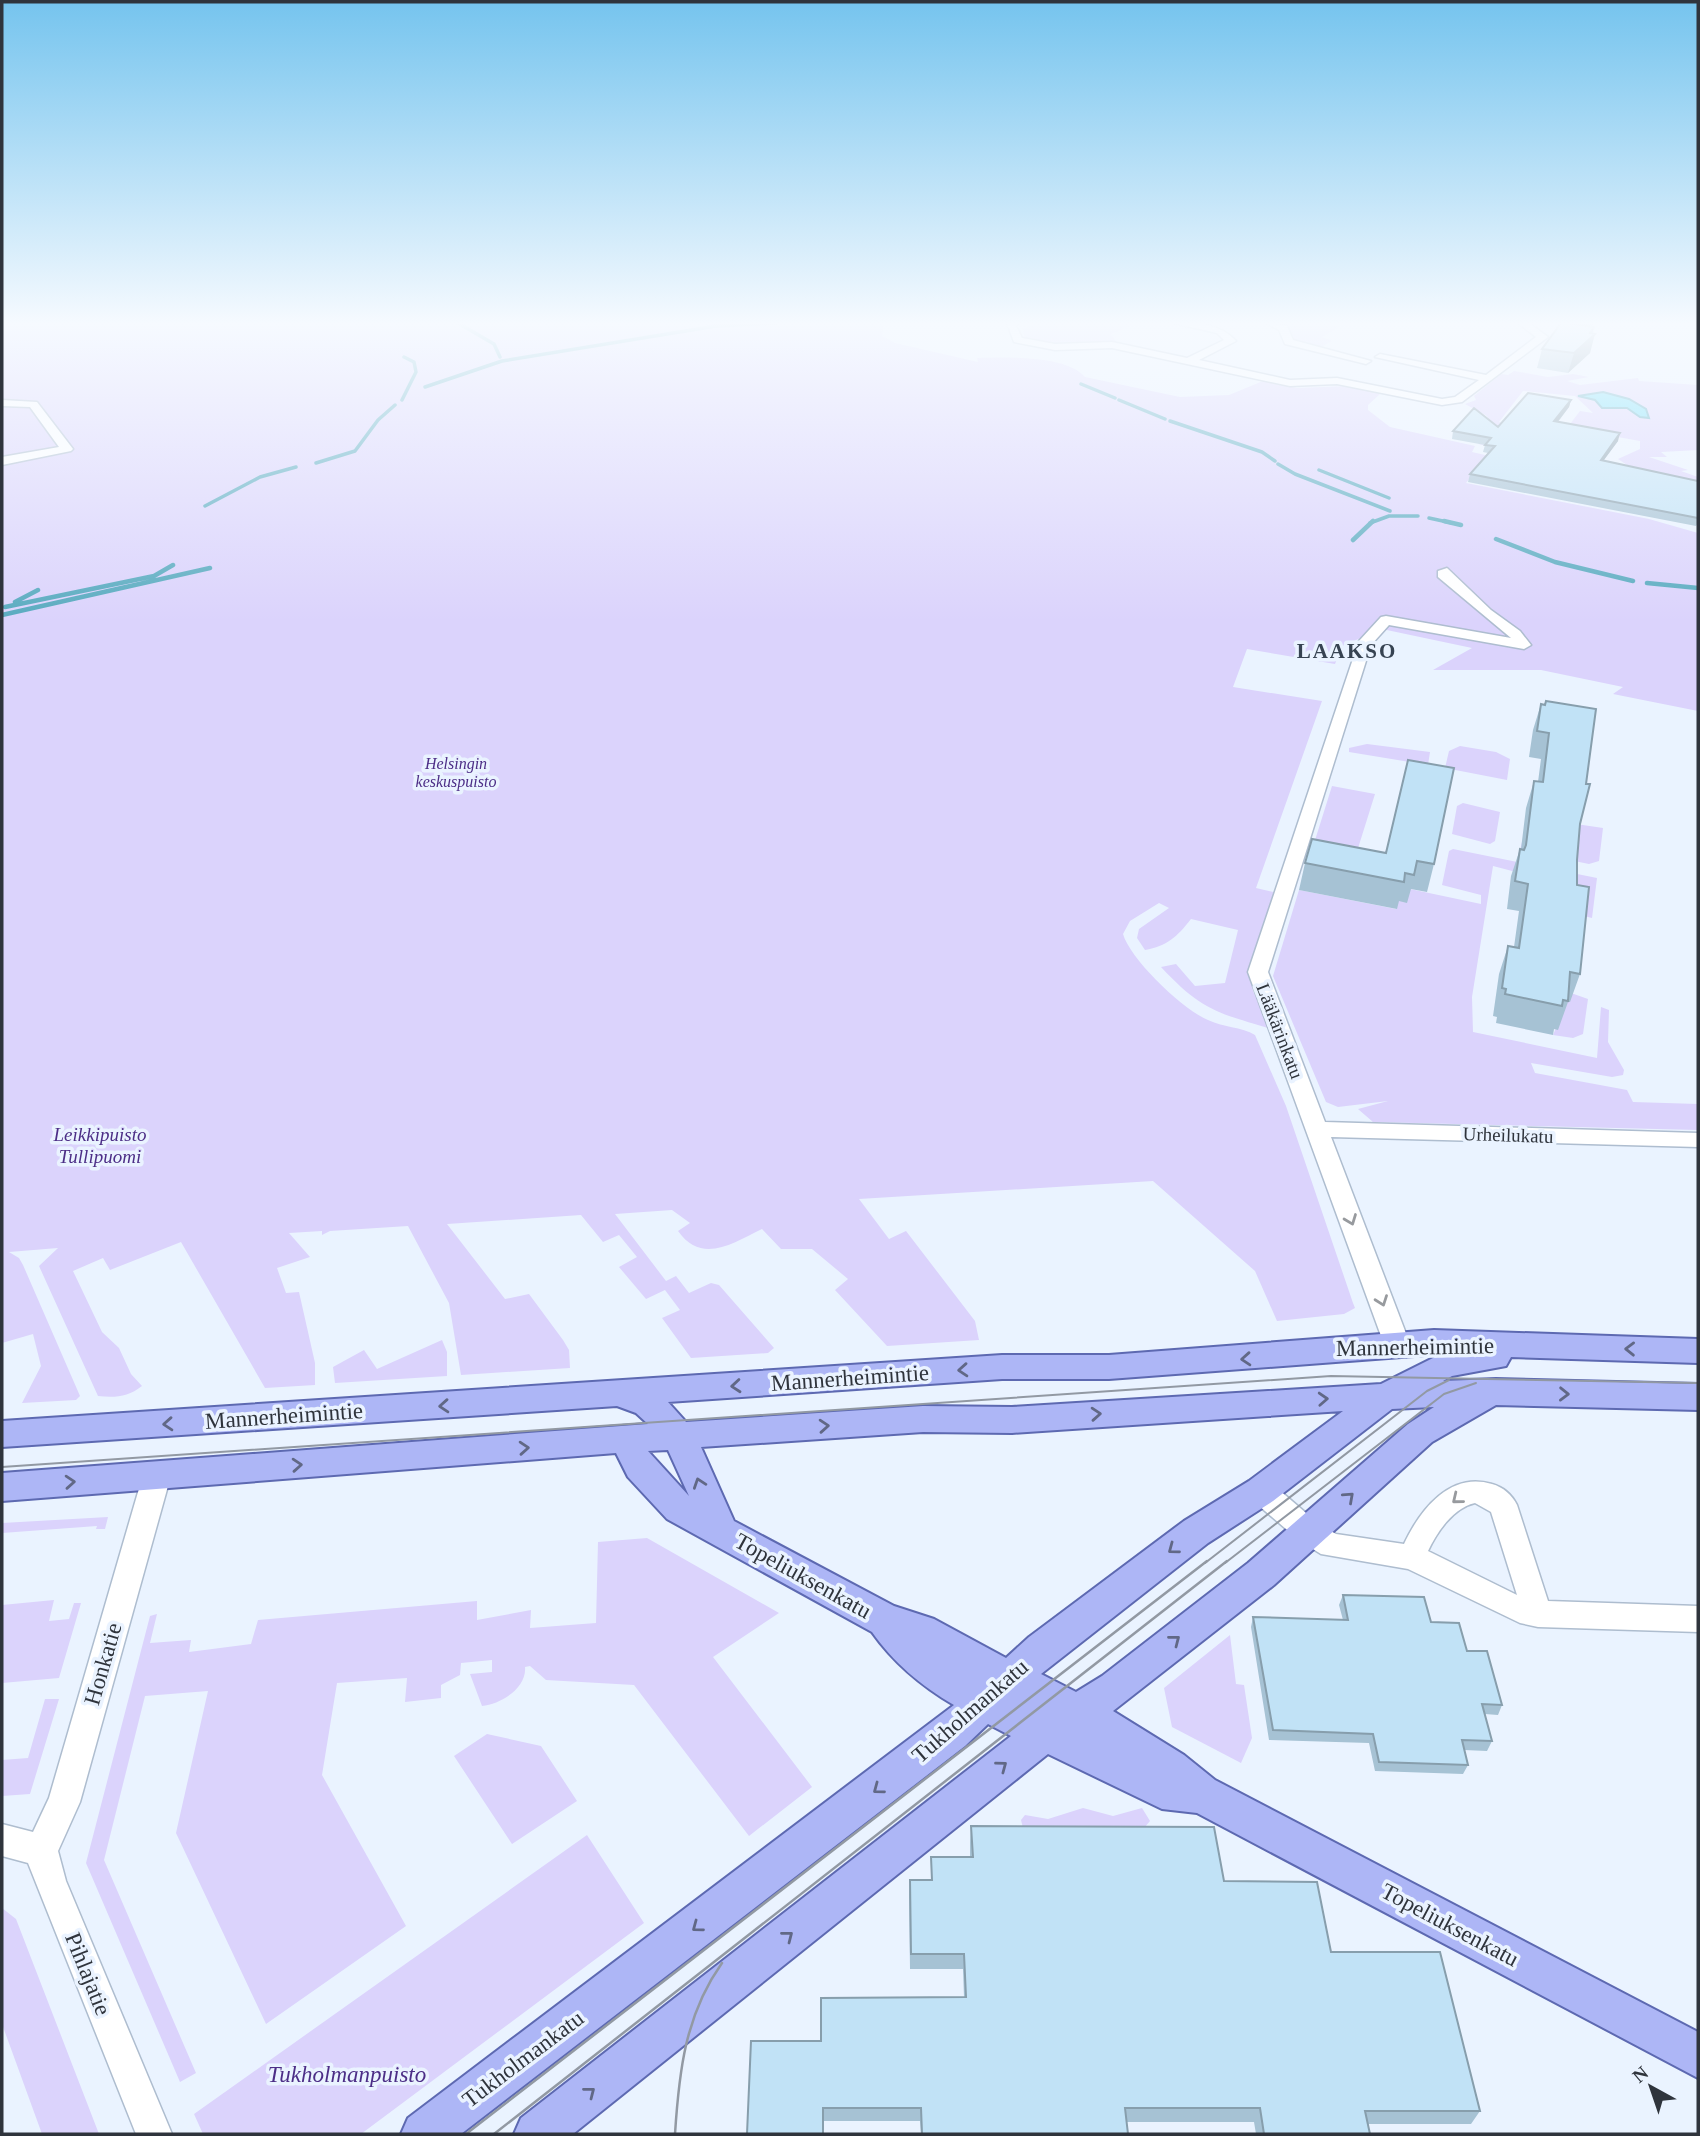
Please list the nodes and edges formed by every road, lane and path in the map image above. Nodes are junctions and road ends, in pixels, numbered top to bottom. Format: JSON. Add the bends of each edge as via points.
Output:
{"nodes":[{"id":1,"x":47,"y":423,"type":"edge"},
{"id":2,"x":2,"y":461,"type":"edge"},
{"id":3,"x":1447,"y":572,"type":"dead end"},
{"id":4,"x":1320,"y":1136,"type":"junction"},
{"id":5,"x":1698,"y":1140,"type":"edge"},
{"id":6,"x":1397,"y":1344,"type":"junction"},
{"id":7,"x":1545,"y":1347,"type":"junction"},
{"id":8,"x":1698,"y":1351,"type":"edge"},
{"id":9,"x":1496,"y":1392,"type":"junction"},
{"id":10,"x":622,"y":1394,"type":"junction"},
{"id":11,"x":1386,"y":1396,"type":"junction"},
{"id":12,"x":1698,"y":1397,"type":"edge"},
{"id":13,"x":2,"y":1434,"type":"edge"},
{"id":14,"x":677,"y":1435,"type":"junction"},
{"id":15,"x":625,"y":1439,"type":"junction"},
{"id":16,"x":157,"y":1475,"type":"junction"},
{"id":17,"x":2,"y":1487,"type":"edge"},
{"id":18,"x":1261,"y":1491,"type":"junction"},
{"id":19,"x":721,"y":1531,"type":"junction"},
{"id":20,"x":1310,"y":1532,"type":"junction"},
{"id":21,"x":1412,"y":1557,"type":"junction"},
{"id":22,"x":1538,"y":1614,"type":"junction"},
{"id":23,"x":1698,"y":1619,"type":"edge"},
{"id":24,"x":885,"y":1620,"type":"joint"},
{"id":25,"x":998,"y":1691,"type":"junction"},
{"id":26,"x":1059,"y":1724,"type":"junction"},
{"id":27,"x":2,"y":1840,"type":"edge"},
{"id":28,"x":41,"y":1850,"type":"junction"},
{"id":29,"x":1698,"y":2056,"type":"edge"},
{"id":30,"x":154,"y":2134,"type":"edge"},
{"id":31,"x":424,"y":2134,"type":"edge"},
{"id":32,"x":537,"y":2134,"type":"edge"}],
"edges":[{"from":1,"to":2,"type":"street","via":[[67,449]]},
{"from":3,"to":4,"type":"street","name":"Lääkärinkatu","via":[[1443,574],[1462,584],[1480,607],[1524,645],[1386,620],[1364,644],[1258,972]]},
{"from":4,"to":5,"type":"street","name":"Urheilukatu"},
{"from":4,"to":6,"type":"street","name":"Lääkärinkatu","one_way":true},
{"from":6,"to":7,"type":"main road","name":"Mannerheimintie"},
{"from":6,"to":10,"type":"main road","name":"Mannerheimintie","one_way":true,"via":[[1231,1360],[1002,1367]]},
{"from":8,"to":7,"type":"main road","name":"Mannerheimintie","one_way":true},
{"from":7,"to":11,"type":"main road","name":"Tukholmankatu","via":[[1446,1365]]},
{"from":9,"to":11,"type":"main road"},
{"from":9,"to":12,"type":"main road","one_way":true},
{"from":20,"to":9,"type":"main road","one_way":true,"via":[[1420,1433]]},
{"from":10,"to":13,"type":"main road","name":"Mannerheimintie","one_way":true},
{"from":10,"to":14,"type":"main road","name":"Topeliuksenkatu","via":[[649,1406]]},
{"from":14,"to":11,"type":"main road","one_way":true},
{"from":11,"to":18,"type":"main road","name":"Tukholmankatu"},
{"from":14,"to":15,"type":"main road"},
{"from":19,"to":14,"type":"main road","name":"Topeliuksenkatu","one_way":true},
{"from":16,"to":15,"type":"main road","one_way":true},
{"from":15,"to":19,"type":"main road","name":"Topeliuksenkatu","via":[[657,1488],[679,1509]]},
{"from":17,"to":16,"type":"main road","one_way":true},
{"from":16,"to":28,"type":"street","name":"Honkatie","via":[[64,1802]]},
{"from":18,"to":20,"type":"street"},
{"from":18,"to":25,"type":"main road","name":"Tukholmankatu","one_way":true,"via":[[1144,1571],[1042,1649]]},
{"from":19,"to":24,"type":"main road","name":"Topeliuksenkatu"},
{"from":20,"to":21,"type":"street","via":[[1331,1545]]},
{"from":26,"to":20,"type":"main road","one_way":true,"via":[[1115,1688]]},
{"from":21,"to":22,"type":"street","via":[[1520,1610]]},
{"from":22,"to":21,"type":"street","one_way":true,"via":[[1503,1505],[1494,1494],[1472,1489],[1463,1492],[1430,1523]]},
{"from":22,"to":23,"type":"street"},
{"from":24,"to":25,"type":"main road","name":"Topeliuksenkatu","via":[[905,1648],[945,1680]]},
{"from":25,"to":26,"type":"main road","name":"Topeliuksenkatu"},
{"from":25,"to":31,"type":"main road","name":"Tukholmankatu","one_way":true},
{"from":26,"to":29,"type":"main road","name":"Topeliuksenkatu","via":[[1162,1790],[1201,1794]]},
{"from":32,"to":26,"type":"main road","one_way":true},
{"from":27,"to":28,"type":"street"},
{"from":28,"to":30,"type":"street","name":"Pihlajatie"}]}
